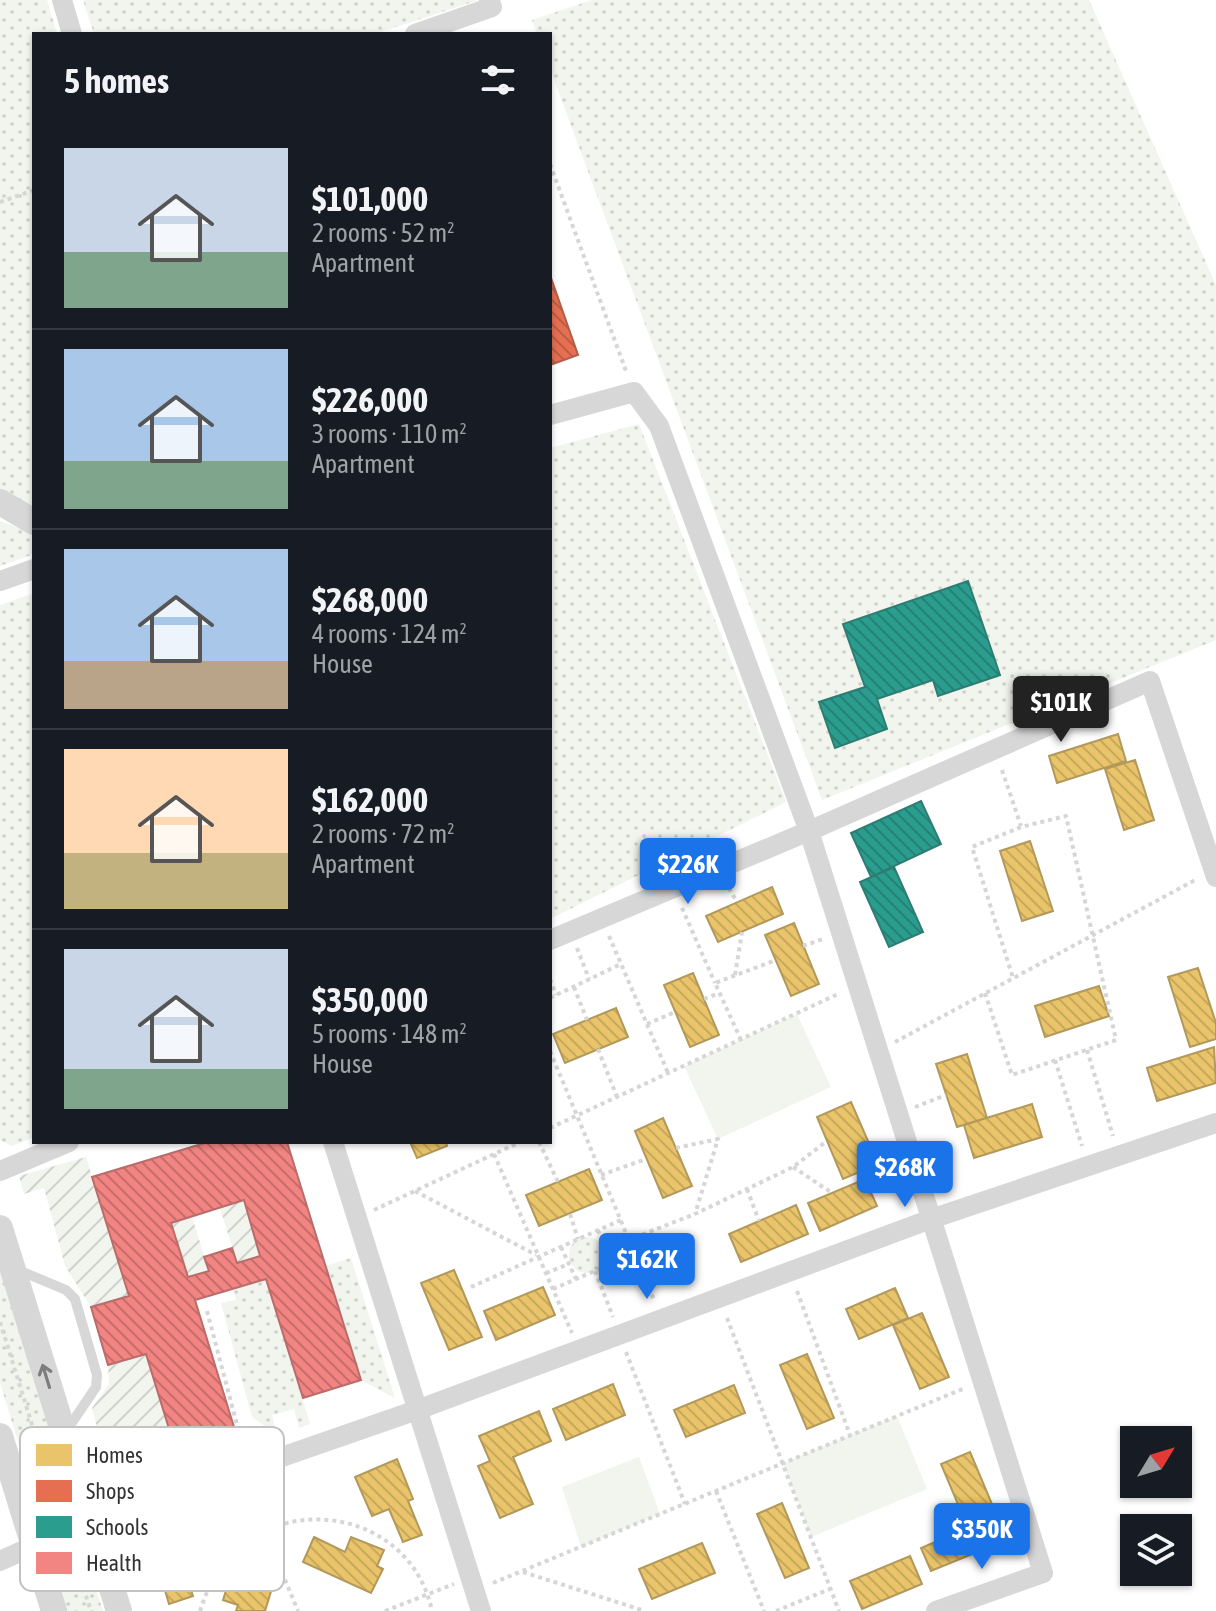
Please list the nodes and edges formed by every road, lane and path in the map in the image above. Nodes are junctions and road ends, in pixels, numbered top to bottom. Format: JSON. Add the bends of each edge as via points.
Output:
{"nodes":[{"id":1,"x":62,"y":0,"type":"edge"},
{"id":2,"x":489,"y":0,"type":"edge"},
{"id":3,"x":71,"y":32,"type":"edge"},
{"id":4,"x":421,"y":32,"type":"edge"},
{"id":5,"x":552,"y":169,"type":"edge"},
{"id":6,"x":32,"y":191,"type":"edge"},
{"id":7,"x":0,"y":202,"type":"edge"},
{"id":8,"x":634,"y":392,"type":"junction"},
{"id":9,"x":552,"y":414,"type":"edge"},
{"id":10,"x":0,"y":502,"type":"edge"},
{"id":11,"x":32,"y":521,"type":"edge"},
{"id":12,"x":32,"y":570,"type":"edge"},
{"id":13,"x":0,"y":581,"type":"edge"},
{"id":14,"x":995,"y":749,"type":"junction"},
{"id":15,"x":1021,"y":827,"type":"junction"},
{"id":16,"x":809,"y":831,"type":"junction"},
{"id":17,"x":1215,"y":874,"type":"edge"},
{"id":18,"x":673,"y":888,"type":"junction"},
{"id":19,"x":601,"y":918,"type":"junction"},
{"id":20,"x":570,"y":931,"type":"junction"},
{"id":21,"x":742,"y":932,"type":"dead end"},
{"id":22,"x":1094,"y":935,"type":"junction"},
{"id":23,"x":552,"y":939,"type":"edge"},
{"id":24,"x":776,"y":960,"type":"dead end"},
{"id":25,"x":621,"y":964,"type":"junction"},
{"id":26,"x":735,"y":975,"type":"junction"},
{"id":27,"x":1013,"y":978,"type":"junction"},
{"id":28,"x":589,"y":979,"type":"junction"},
{"id":29,"x":715,"y":983,"type":"junction"},
{"id":30,"x":552,"y":984,"type":"edge"},
{"id":31,"x":858,"y":985,"type":"junction"},
{"id":32,"x":574,"y":987,"type":"junction"},
{"id":33,"x":719,"y":993,"type":"junction"},
{"id":34,"x":985,"y":993,"type":"junction"},
{"id":35,"x":556,"y":995,"type":"junction"},
{"id":36,"x":552,"y":997,"type":"edge"},
{"id":37,"x":704,"y":999,"type":"dead end"},
{"id":38,"x":675,"y":1012,"type":"dead end"},
{"id":39,"x":587,"y":1020,"type":"dead end"},
{"id":40,"x":647,"y":1024,"type":"junction"},
{"id":41,"x":741,"y":1040,"type":"junction"},
{"id":42,"x":598,"y":1049,"type":"dead end"},
{"id":43,"x":1087,"y":1050,"type":"junction"},
{"id":44,"x":878,"y":1051,"type":"junction"},
{"id":45,"x":552,"y":1056,"type":"edge"},
{"id":46,"x":1055,"y":1060,"type":"junction"},
{"id":47,"x":668,"y":1073,"type":"junction"},
{"id":48,"x":946,"y":1095,"type":"dead end"},
{"id":49,"x":617,"y":1097,"type":"junction"},
{"id":50,"x":898,"y":1113,"type":"junction"},
{"id":51,"x":577,"y":1115,"type":"junction"},
{"id":52,"x":1216,"y":1123,"type":"edge"},
{"id":53,"x":552,"y":1127,"type":"edge"},
{"id":54,"x":827,"y":1141,"type":"dead end"},
{"id":55,"x":64,"y":1144,"type":"edge"},
{"id":56,"x":334,"y":1144,"type":"edge"},
{"id":57,"x":516,"y":1144,"type":"edge"},
{"id":58,"x":540,"y":1144,"type":"edge"},
{"id":59,"x":676,"y":1148,"type":"dead end"},
{"id":60,"x":494,"y":1154,"type":"junction"},
{"id":61,"x":1119,"y":1155,"type":"junction"},
{"id":62,"x":646,"y":1159,"type":"dead end"},
{"id":63,"x":1088,"y":1166,"type":"junction"},
{"id":64,"x":793,"y":1167,"type":"junction"},
{"id":65,"x":0,"y":1171,"type":"edge"},
{"id":66,"x":601,"y":1175,"type":"junction"},
{"id":67,"x":558,"y":1182,"type":"dead end"},
{"id":68,"x":747,"y":1189,"type":"junction"},
{"id":69,"x":415,"y":1191,"type":"junction"},
{"id":70,"x":832,"y":1193,"type":"dead end"},
{"id":71,"x":570,"y":1214,"type":"dead end"},
{"id":72,"x":695,"y":1214,"type":"junction"},
{"id":73,"x":357,"y":1218,"type":"junction"},
{"id":74,"x":931,"y":1219,"type":"junction"},
{"id":75,"x":621,"y":1220,"type":"junction"},
{"id":76,"x":759,"y":1221,"type":"dead end"},
{"id":77,"x":0,"y":1228,"type":"edge"},
{"id":78,"x":598,"y":1230,"type":"junction"},
{"id":79,"x":578,"y":1239,"type":"junction"},
{"id":80,"x":629,"y":1240,"type":"junction"},
{"id":81,"x":561,"y":1247,"type":"junction"},
{"id":82,"x":605,"y":1249,"type":"junction"},
{"id":83,"x":634,"y":1254,"type":"junction"},
{"id":84,"x":539,"y":1257,"type":"junction"},
{"id":85,"x":569,"y":1264,"type":"junction"},
{"id":86,"x":611,"y":1264,"type":"junction"},
{"id":87,"x":13,"y":1268,"type":"junction"},
{"id":88,"x":595,"y":1271,"type":"junction"},
{"id":89,"x":790,"y":1272,"type":"junction"},
{"id":90,"x":546,"y":1273,"type":"junction"},
{"id":91,"x":576,"y":1279,"type":"junction"},
{"id":92,"x":471,"y":1287,"type":"dead end"},
{"id":93,"x":553,"y":1289,"type":"junction"},
{"id":94,"x":720,"y":1298,"type":"junction"},
{"id":95,"x":207,"y":1311,"type":"dead end"},
{"id":96,"x":662,"y":1319,"type":"junction"},
{"id":97,"x":0,"y":1322,"type":"edge"},
{"id":98,"x":619,"y":1335,"type":"junction"},
{"id":99,"x":579,"y":1350,"type":"junction"},
{"id":100,"x":982,"y":1381,"type":"junction"},
{"id":101,"x":417,"y":1410,"type":"junction"},
{"id":102,"x":33,"y":1427,"type":"edge"},
{"id":103,"x":62,"y":1427,"type":"edge"},
{"id":104,"x":69,"y":1427,"type":"edge"},
{"id":105,"x":238,"y":1427,"type":"edge"},
{"id":106,"x":850,"y":1435,"type":"junction"},
{"id":107,"x":0,"y":1436,"type":"edge"},
{"id":108,"x":284,"y":1456,"type":"edge"},
{"id":109,"x":783,"y":1463,"type":"junction"},
{"id":110,"x":716,"y":1491,"type":"junction"},
{"id":111,"x":20,"y":1497,"type":"edge"},
{"id":112,"x":685,"y":1504,"type":"junction"},
{"id":113,"x":284,"y":1523,"type":"edge"},
{"id":114,"x":20,"y":1552,"type":"edge"},
{"id":115,"x":0,"y":1561,"type":"edge"},
{"id":116,"x":521,"y":1572,"type":"junction"},
{"id":117,"x":284,"y":1577,"type":"edge"},
{"id":118,"x":472,"y":1584,"type":"junction"},
{"id":119,"x":830,"y":1589,"type":"junction"},
{"id":120,"x":49,"y":1591,"type":"edge"},
{"id":121,"x":85,"y":1591,"type":"edge"},
{"id":122,"x":113,"y":1591,"type":"edge"},
{"id":123,"x":207,"y":1591,"type":"edge"},
{"id":124,"x":428,"y":1594,"type":"junction"},
{"id":125,"x":54,"y":1611,"type":"edge"},
{"id":126,"x":91,"y":1611,"type":"edge"},
{"id":127,"x":119,"y":1611,"type":"edge"},
{"id":128,"x":200,"y":1611,"type":"edge"},
{"id":129,"x":298,"y":1611,"type":"edge"},
{"id":130,"x":385,"y":1611,"type":"edge"},
{"id":131,"x":432,"y":1611,"type":"edge"},
{"id":132,"x":481,"y":1611,"type":"edge"},
{"id":133,"x":645,"y":1611,"type":"edge"},
{"id":134,"x":764,"y":1611,"type":"edge"},
{"id":135,"x":776,"y":1611,"type":"edge"},
{"id":136,"x":839,"y":1611,"type":"edge"},
{"id":137,"x":936,"y":1611,"type":"edge"}],
"edges":[{"from":1,"to":3,"type":"street"},
{"from":2,"to":4,"type":"street","via":[[492,7]]},
{"from":5,"to":8,"type":"path"},
{"from":6,"to":7,"type":"path"},
{"from":8,"to":9,"type":"street"},
{"from":8,"to":16,"type":"street","via":[[659,426]]},
{"from":10,"to":11,"type":"street"},
{"from":12,"to":13,"type":"street"},
{"from":14,"to":15,"type":"path"},
{"from":14,"to":16,"type":"street"},
{"from":14,"to":17,"type":"street","via":[[1150,681]]},
{"from":15,"to":22,"type":"path","via":[[1066,816]]},
{"from":15,"to":27,"type":"path","via":[[972,847]]},
{"from":16,"to":18,"type":"street"},
{"from":16,"to":31,"type":"street"},
{"from":17,"to":22,"type":"path"},
{"from":18,"to":19,"type":"street"},
{"from":18,"to":29,"type":"path"},
{"from":19,"to":20,"type":"street"},
{"from":19,"to":25,"type":"path"},
{"from":20,"to":23,"type":"street"},
{"from":20,"to":28,"type":"path"},
{"from":21,"to":26,"type":"path"},
{"from":22,"to":27,"type":"path"},
{"from":22,"to":43,"type":"path","via":[[1116,1040]]},
{"from":24,"to":26,"type":"path"},
{"from":25,"to":28,"type":"path"},
{"from":25,"to":40,"type":"path"},
{"from":26,"to":29,"type":"path"},
{"from":27,"to":34,"type":"path"},
{"from":28,"to":32,"type":"path"},
{"from":29,"to":33,"type":"path"},
{"from":30,"to":35,"type":"path"},
{"from":31,"to":41,"type":"path"},
{"from":31,"to":44,"type":"street"},
{"from":32,"to":35,"type":"path"},
{"from":32,"to":39,"type":"path"},
{"from":33,"to":37,"type":"path"},
{"from":33,"to":41,"type":"path"},
{"from":34,"to":44,"type":"path"},
{"from":34,"to":46,"type":"path","via":[[1012,1075]]},
{"from":35,"to":36,"type":"path"},
{"from":38,"to":40,"type":"path"},
{"from":40,"to":47,"type":"path"},
{"from":41,"to":47,"type":"path"},
{"from":42,"to":49,"type":"path"},
{"from":43,"to":46,"type":"path"},
{"from":43,"to":61,"type":"path"},
{"from":44,"to":50,"type":"street"},
{"from":45,"to":51,"type":"path"},
{"from":46,"to":63,"type":"path"},
{"from":47,"to":49,"type":"path"},
{"from":48,"to":50,"type":"path"},
{"from":49,"to":51,"type":"path"},
{"from":50,"to":74,"type":"street"},
{"from":51,"to":53,"type":"path"},
{"from":51,"to":66,"type":"path"},
{"from":52,"to":61,"type":"street"},
{"from":54,"to":64,"type":"path"},
{"from":55,"to":65,"type":"street"},
{"from":56,"to":73,"type":"street"},
{"from":57,"to":60,"type":"path"},
{"from":58,"to":67,"type":"path"},
{"from":59,"to":72,"type":"path","via":[[718,1139]]},
{"from":60,"to":69,"type":"path"},
{"from":60,"to":84,"type":"path"},
{"from":61,"to":63,"type":"street"},
{"from":62,"to":66,"type":"path"},
{"from":63,"to":74,"type":"street"},
{"from":64,"to":68,"type":"path"},
{"from":64,"to":70,"type":"path"},
{"from":66,"to":75,"type":"path"},
{"from":68,"to":72,"type":"path"},
{"from":68,"to":76,"type":"path"},
{"from":69,"to":73,"type":"path"},
{"from":69,"to":84,"type":"path"},
{"from":71,"to":79,"type":"path"},
{"from":72,"to":80,"type":"path"},
{"from":73,"to":101,"type":"street"},
{"from":74,"to":89,"type":"street"},
{"from":74,"to":100,"type":"street"},
{"from":75,"to":78,"type":"path"},
{"from":75,"to":80,"type":"path"},
{"from":77,"to":87,"type":"street"},
{"from":78,"to":79,"type":"path"},
{"from":78,"to":82,"type":"path"},
{"from":79,"to":81,"type":"path"},
{"from":80,"to":82,"type":"path"},
{"from":80,"to":83,"type":"path"},
{"from":81,"to":84,"type":"path"},
{"from":81,"to":85,"type":"path"},
{"from":82,"to":86,"type":"path"},
{"from":83,"to":86,"type":"path"},
{"from":83,"to":96,"type":"path"},
{"from":84,"to":90,"type":"path"},
{"from":84,"to":92,"type":"path"},
{"from":85,"to":90,"type":"path"},
{"from":85,"to":91,"type":"path"},
{"from":86,"to":88,"type":"path"},
{"from":103,"to":87,"type":"street","one_way":true},
{"from":87,"to":104,"type":"lane","via":[[66,1290],[75,1299],[97,1375],[96,1387]]},
{"from":88,"to":91,"type":"path"},
{"from":88,"to":98,"type":"path"},
{"from":89,"to":94,"type":"street"},
{"from":89,"to":106,"type":"path"},
{"from":90,"to":93,"type":"path"},
{"from":91,"to":93,"type":"path"},
{"from":93,"to":99,"type":"path"},
{"from":94,"to":96,"type":"street"},
{"from":94,"to":109,"type":"path"},
{"from":95,"to":105,"type":"path"},
{"from":96,"to":98,"type":"street"},
{"from":97,"to":102,"type":"path"},
{"from":98,"to":99,"type":"street"},
{"from":98,"to":112,"type":"path"},
{"from":99,"to":101,"type":"street"},
{"from":100,"to":106,"type":"path"},
{"from":100,"to":137,"type":"street","via":[[1043,1573]]},
{"from":101,"to":108,"type":"street"},
{"from":101,"to":118,"type":"street"},
{"from":106,"to":109,"type":"path"},
{"from":107,"to":111,"type":"street"},
{"from":109,"to":110,"type":"path"},
{"from":109,"to":119,"type":"path"},
{"from":110,"to":112,"type":"path"},
{"from":110,"to":134,"type":"path"},
{"from":112,"to":116,"type":"path"},
{"from":113,"to":124,"type":"path","via":[[302,1518],[341,1520],[378,1535],[408,1561]]},
{"from":114,"to":115,"type":"street"},
{"from":116,"to":118,"type":"path"},
{"from":116,"to":133,"type":"path"},
{"from":117,"to":129,"type":"path"},
{"from":118,"to":124,"type":"path"},
{"from":118,"to":132,"type":"street"},
{"from":119,"to":135,"type":"path"},
{"from":119,"to":136,"type":"path"},
{"from":120,"to":125,"type":"street"},
{"from":121,"to":126,"type":"path"},
{"from":122,"to":127,"type":"street"},
{"from":123,"to":128,"type":"path"},
{"from":124,"to":130,"type":"path"},
{"from":124,"to":131,"type":"path"}]}
